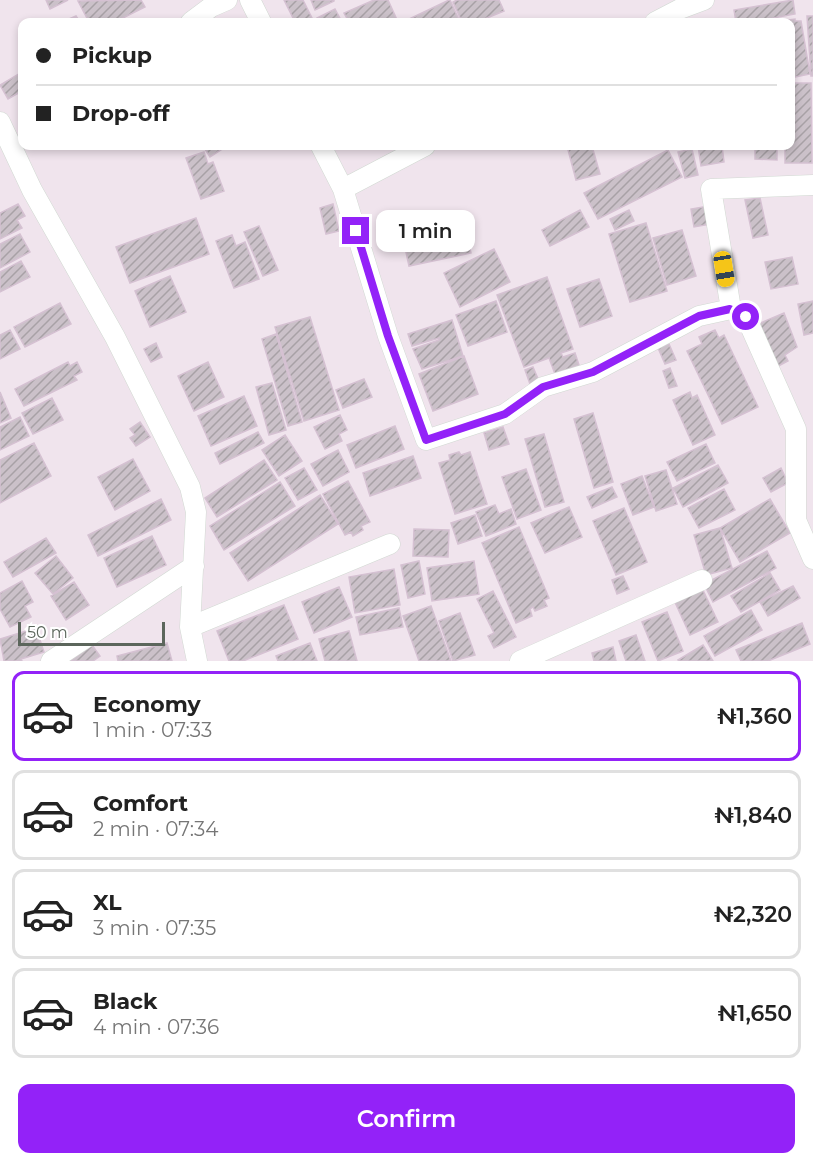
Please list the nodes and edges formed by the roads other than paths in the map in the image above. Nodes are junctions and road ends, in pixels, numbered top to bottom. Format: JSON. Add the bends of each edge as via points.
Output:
{"nodes":[{"id":1,"x":250,"y":0,"type":"edge"},
{"id":2,"x":705,"y":0,"type":"edge"},
{"id":3,"x":216,"y":2,"type":"edge"},
{"id":4,"x":195,"y":18,"type":"edge"},
{"id":5,"x":259,"y":18,"type":"edge"},
{"id":6,"x":663,"y":18,"type":"edge"},
{"id":7,"x":0,"y":122,"type":"edge"},
{"id":8,"x":11,"y":143,"type":"edge"},
{"id":9,"x":323,"y":150,"type":"edge"},
{"id":10,"x":417,"y":150,"type":"edge"},
{"id":11,"x":813,"y":185,"type":"edge"},
{"id":12,"x":343,"y":189,"type":"junction"},
{"id":13,"x":730,"y":309,"type":"junction"},
{"id":14,"x":804,"y":429,"type":"edge"},
{"id":15,"x":390,"y":544,"type":"dead end"},
{"id":16,"x":813,"y":559,"type":"edge"},
{"id":17,"x":194,"y":566,"type":"junction"},
{"id":18,"x":702,"y":580,"type":"dead end"},
{"id":19,"x":190,"y":627,"type":"junction"},
{"id":20,"x":51,"y":661,"type":"edge"},
{"id":21,"x":197,"y":661,"type":"edge"},
{"id":22,"x":520,"y":661,"type":"edge"}],
"edges":[{"from":1,"to":5,"type":"street"},
{"from":2,"to":6,"type":"street"},
{"from":3,"to":4,"type":"street"},
{"from":7,"to":8,"type":"street"},
{"from":8,"to":17,"type":"street","via":[[32,190],[116,337],[190,487],[196,512]]},
{"from":9,"to":12,"type":"street"},
{"from":10,"to":12,"type":"street"},
{"from":11,"to":13,"type":"street","via":[[711,189]]},
{"from":12,"to":13,"type":"street","via":[[388,336],[426,440],[505,414],[543,387],[593,372],[699,316]]},
{"from":13,"to":14,"type":"street","via":[[746,317]]},
{"from":14,"to":16,"type":"street","via":[[796,520]]},
{"from":15,"to":19,"type":"street"},
{"from":17,"to":19,"type":"street"},
{"from":17,"to":20,"type":"street"},
{"from":18,"to":22,"type":"street"},
{"from":19,"to":21,"type":"street"}]}
